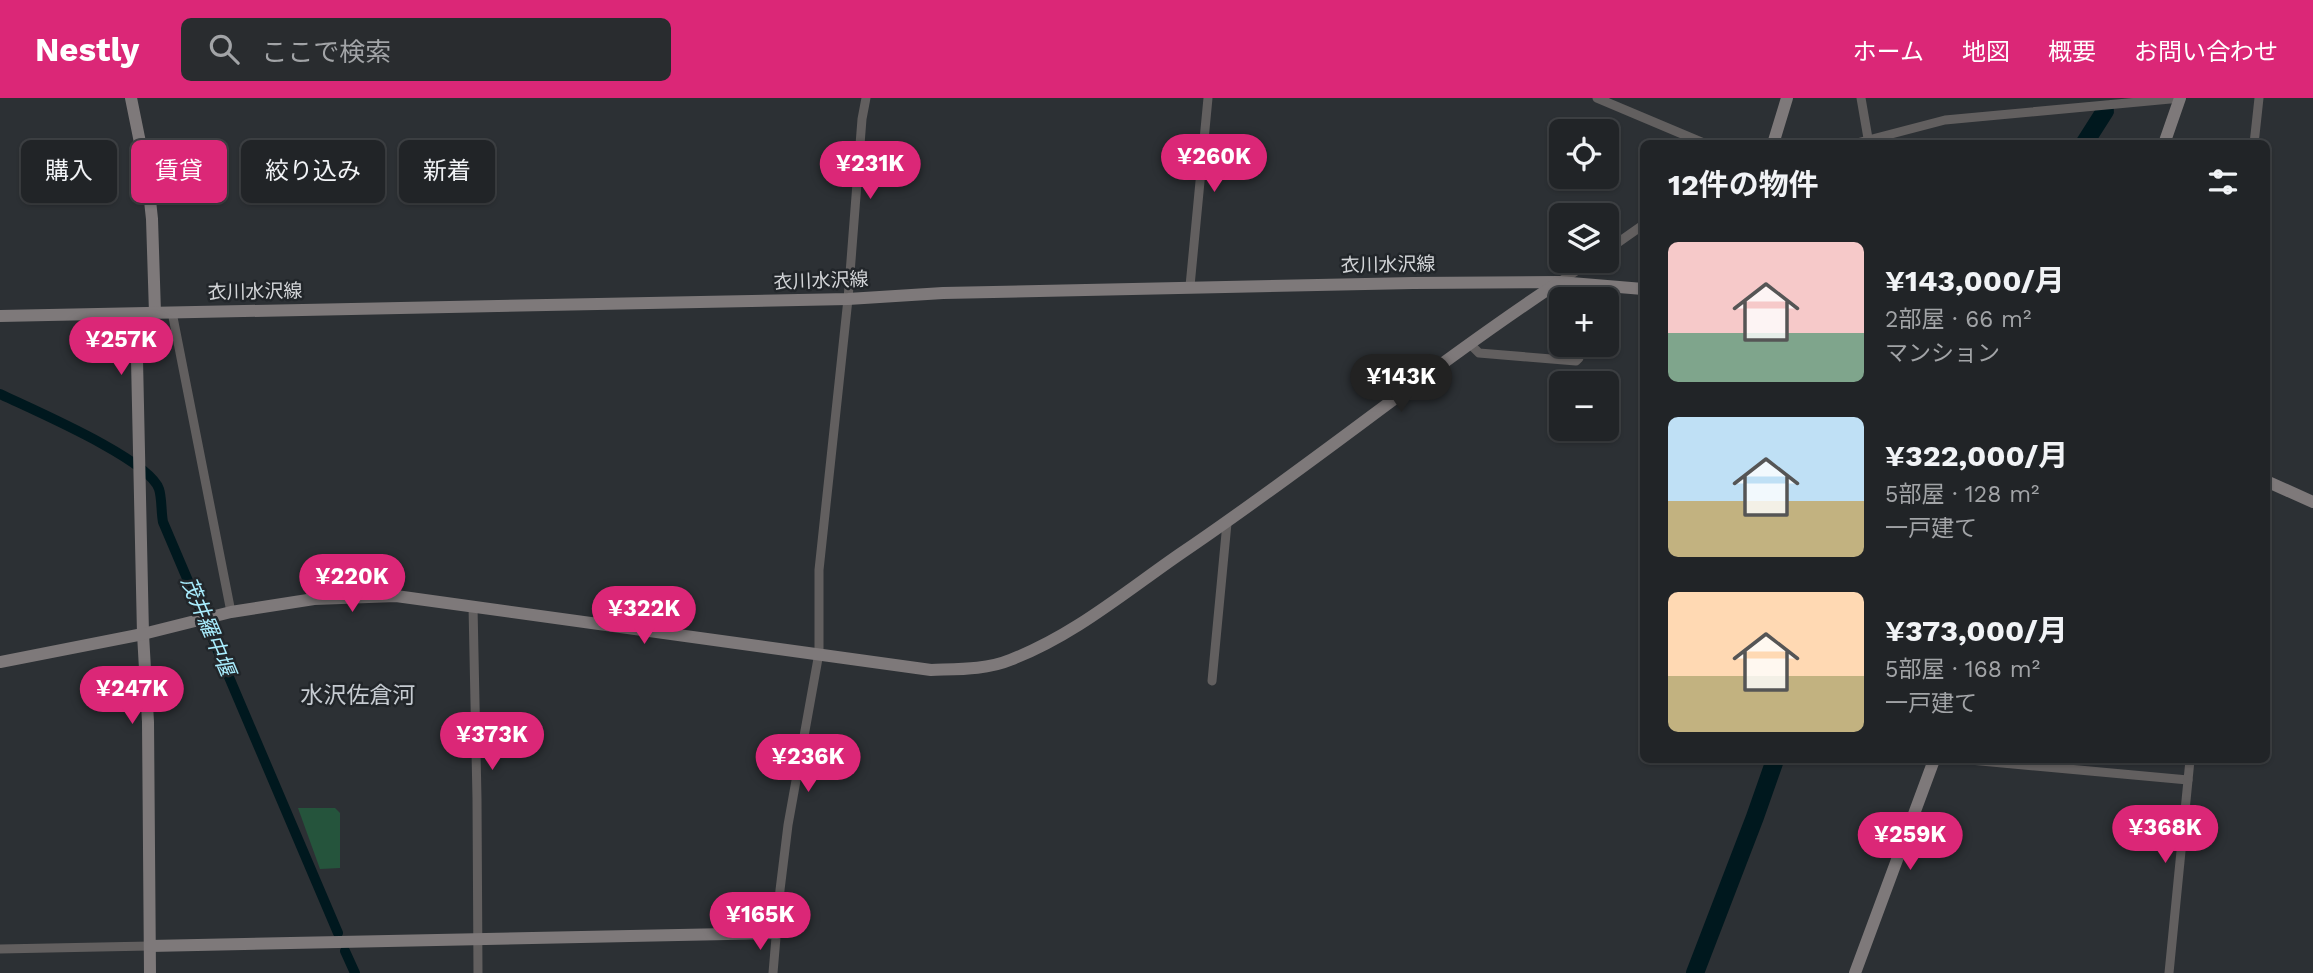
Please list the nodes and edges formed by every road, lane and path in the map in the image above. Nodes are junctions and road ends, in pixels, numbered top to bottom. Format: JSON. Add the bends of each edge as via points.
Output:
{"nodes":[{"id":1,"x":131,"y":98,"type":"edge"},
{"id":2,"x":866,"y":98,"type":"edge"},
{"id":3,"x":1208,"y":98,"type":"edge"},
{"id":4,"x":1597,"y":98,"type":"edge"},
{"id":5,"x":1787,"y":98,"type":"edge"},
{"id":6,"x":1861,"y":98,"type":"edge"},
{"id":7,"x":2181,"y":98,"type":"edge"},
{"id":8,"x":2259,"y":98,"type":"edge"},
{"id":9,"x":1697,"y":140,"type":"edge"},
{"id":10,"x":1774,"y":140,"type":"edge"},
{"id":11,"x":1868,"y":140,"type":"edge"},
{"id":12,"x":1872,"y":140,"type":"edge"},
{"id":13,"x":2165,"y":140,"type":"edge"},
{"id":14,"x":2254,"y":140,"type":"edge"},
{"id":15,"x":1640,"y":228,"type":"edge"},
{"id":16,"x":1619,"y":242,"type":"edge"},
{"id":17,"x":1573,"y":273,"type":"edge"},
{"id":18,"x":1559,"y":282,"type":"junction"},
{"id":19,"x":1190,"y":286,"type":"junction"},
{"id":20,"x":1572,"y":287,"type":"edge"},
{"id":21,"x":1640,"y":289,"type":"edge"},
{"id":22,"x":1619,"y":291,"type":"edge"},
{"id":23,"x":848,"y":299,"type":"junction"},
{"id":24,"x":172,"y":312,"type":"junction"},
{"id":25,"x":155,"y":313,"type":"junction"},
{"id":26,"x":136,"y":314,"type":"junction"},
{"id":27,"x":0,"y":316,"type":"edge"},
{"id":28,"x":1469,"y":343,"type":"junction"},
{"id":29,"x":1579,"y":357,"type":"edge"},
{"id":30,"x":2270,"y":483,"type":"edge"},
{"id":31,"x":2313,"y":502,"type":"edge"},
{"id":32,"x":1227,"y":523,"type":"junction"},
{"id":33,"x":473,"y":606,"type":"junction"},
{"id":34,"x":231,"y":612,"type":"junction"},
{"id":35,"x":143,"y":634,"type":"junction"},
{"id":36,"x":819,"y":653,"type":"junction"},
{"id":37,"x":0,"y":662,"type":"edge"},
{"id":38,"x":1212,"y":681,"type":"dead end"},
{"id":39,"x":1933,"y":763,"type":"edge"},
{"id":40,"x":2003,"y":763,"type":"edge"},
{"id":41,"x":2190,"y":763,"type":"edge"},
{"id":42,"x":2188,"y":780,"type":"junction"},
{"id":43,"x":777,"y":933,"type":"junction"},
{"id":44,"x":477,"y":938,"type":"junction"},
{"id":45,"x":150,"y":946,"type":"junction"},
{"id":46,"x":0,"y":949,"type":"edge"},
{"id":47,"x":150,"y":973,"type":"edge"},
{"id":48,"x":478,"y":973,"type":"edge"},
{"id":49,"x":773,"y":973,"type":"edge"},
{"id":50,"x":1855,"y":973,"type":"edge"},
{"id":51,"x":2169,"y":973,"type":"edge"}],
"edges":[{"from":1,"to":25,"type":"street","via":[[149,194]]},
{"from":2,"to":23,"type":"street"},
{"from":3,"to":19,"type":"street"},
{"from":4,"to":9,"type":"street"},
{"from":5,"to":10,"type":"street"},
{"from":6,"to":11,"type":"street"},
{"from":7,"to":12,"type":"street","via":[[1945,120]]},
{"from":7,"to":13,"type":"street"},
{"from":8,"to":14,"type":"street"},
{"from":15,"to":16,"type":"street"},
{"from":17,"to":18,"type":"street"},
{"from":18,"to":19,"type":"street","name":"衣川水沢線"},
{"from":18,"to":20,"type":"street","name":"衣川水沢線"},
{"from":18,"to":28,"type":"street"},
{"from":19,"to":23,"type":"street","name":"衣川水沢線"},
{"from":21,"to":22,"type":"street","name":"衣川水沢線"},
{"from":23,"to":24,"type":"street","name":"衣川水沢線"},
{"from":23,"to":36,"type":"street","via":[[818,570]]},
{"from":24,"to":25,"type":"street","name":"衣川水沢線"},
{"from":24,"to":34,"type":"street"},
{"from":25,"to":26,"type":"street","name":"衣川水沢線"},
{"from":26,"to":27,"type":"street","name":"衣川水沢線"},
{"from":26,"to":35,"type":"street"},
{"from":28,"to":29,"type":"street","via":[[1479,353],[1576,361]]},
{"from":28,"to":32,"type":"street"},
{"from":30,"to":31,"type":"street"},
{"from":32,"to":36,"type":"street","via":[[1079,626],[1008,661],[931,670]]},
{"from":32,"to":38,"type":"street"},
{"from":33,"to":34,"type":"street","via":[[396,596],[314,599]]},
{"from":33,"to":36,"type":"street"},
{"from":33,"to":44,"type":"street"},
{"from":34,"to":35,"type":"street"},
{"from":35,"to":37,"type":"street"},
{"from":35,"to":45,"type":"street"},
{"from":36,"to":43,"type":"street","via":[[788,825]]},
{"from":39,"to":50,"type":"street"},
{"from":40,"to":42,"type":"street"},
{"from":41,"to":42,"type":"street"},
{"from":42,"to":51,"type":"street"},
{"from":43,"to":44,"type":"street"},
{"from":43,"to":49,"type":"street"},
{"from":44,"to":45,"type":"street"},
{"from":44,"to":48,"type":"street"},
{"from":45,"to":46,"type":"street"},
{"from":45,"to":47,"type":"street"}]}
